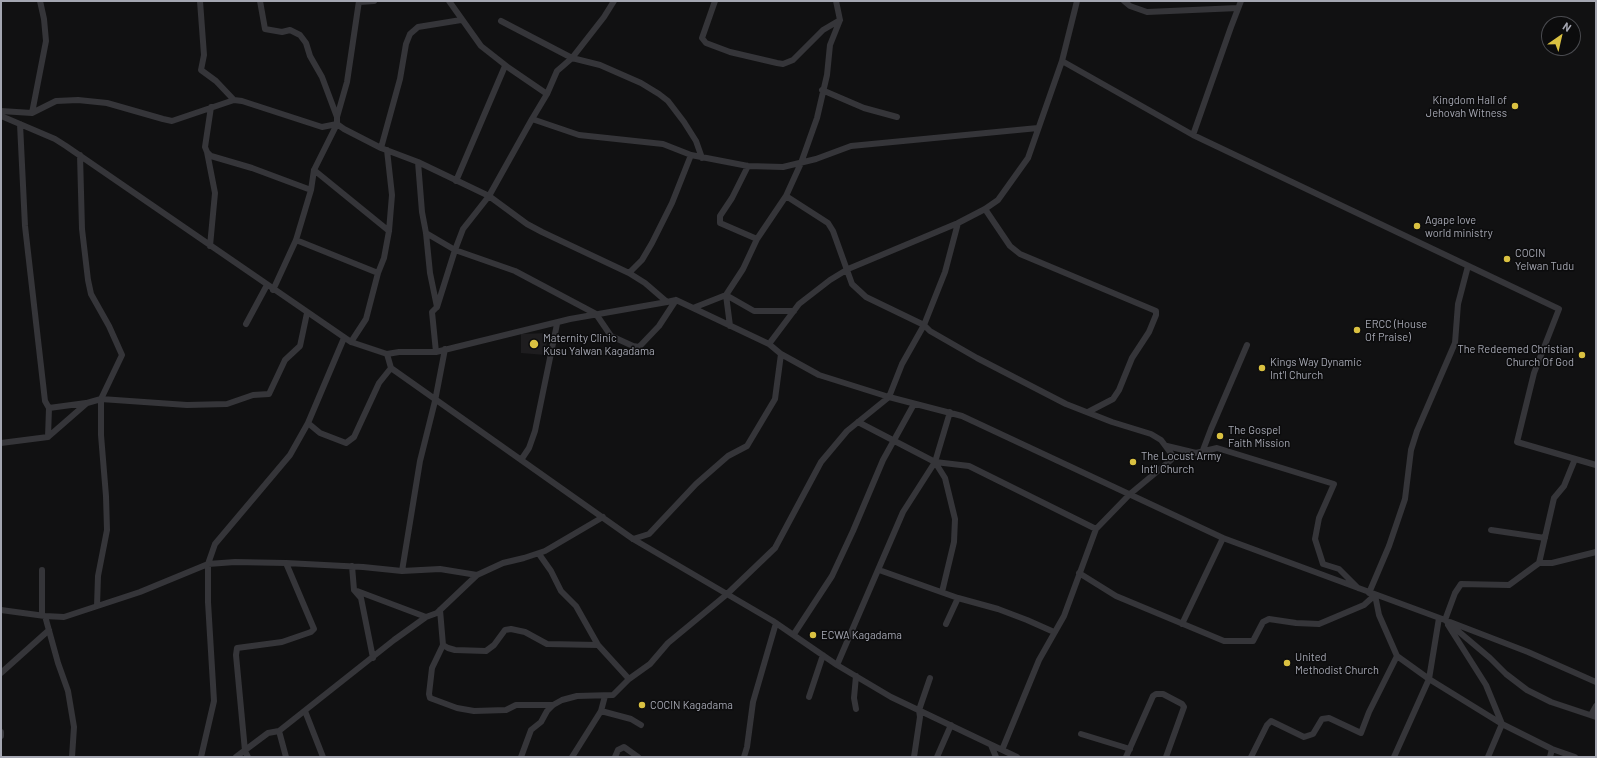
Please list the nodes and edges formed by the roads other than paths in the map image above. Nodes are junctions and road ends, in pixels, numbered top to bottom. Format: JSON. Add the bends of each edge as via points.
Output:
{"nodes":[{"id":1,"x":40,"y":1,"type":"edge"},
{"id":2,"x":200,"y":1,"type":"edge"},
{"id":3,"x":260,"y":1,"type":"edge"},
{"id":4,"x":374,"y":1,"type":"edge"},
{"id":5,"x":449,"y":1,"type":"edge"},
{"id":6,"x":715,"y":1,"type":"edge"},
{"id":7,"x":836,"y":1,"type":"edge"},
{"id":8,"x":1077,"y":1,"type":"edge"},
{"id":9,"x":1241,"y":1,"type":"edge"},
{"id":10,"x":359,"y":2,"type":"edge"},
{"id":11,"x":613,"y":2,"type":"edge"},
{"id":12,"x":1126,"y":2,"type":"edge"},
{"id":13,"x":1238,"y":8,"type":"junction"},
{"id":14,"x":461,"y":20,"type":"junction"},
{"id":15,"x":840,"y":20,"type":"junction"},
{"id":16,"x":501,"y":21,"type":"dead end"},
{"id":17,"x":572,"y":58,"type":"junction"},
{"id":18,"x":1062,"y":61,"type":"junction"},
{"id":19,"x":505,"y":66,"type":"junction"},
{"id":20,"x":822,"y":90,"type":"junction"},
{"id":21,"x":547,"y":94,"type":"junction"},
{"id":22,"x":234,"y":100,"type":"junction"},
{"id":23,"x":211,"y":107,"type":"junction"},
{"id":24,"x":1,"y":111,"type":"edge"},
{"id":25,"x":32,"y":113,"type":"junction"},
{"id":26,"x":1,"y":116,"type":"edge"},
{"id":27,"x":898,"y":117,"type":"dead end"},
{"id":28,"x":532,"y":119,"type":"junction"},
{"id":29,"x":337,"y":120,"type":"junction"},
{"id":30,"x":20,"y":124,"type":"junction"},
{"id":31,"x":1038,"y":128,"type":"junction"},
{"id":32,"x":1193,"y":135,"type":"junction"},
{"id":33,"x":384,"y":149,"type":"junction"},
{"id":34,"x":207,"y":152,"type":"junction"},
{"id":35,"x":80,"y":155,"type":"junction"},
{"id":36,"x":691,"y":155,"type":"junction"},
{"id":37,"x":702,"y":158,"type":"junction"},
{"id":38,"x":418,"y":162,"type":"junction"},
{"id":39,"x":801,"y":163,"type":"junction"},
{"id":40,"x":748,"y":166,"type":"junction"},
{"id":41,"x":314,"y":170,"type":"junction"},
{"id":42,"x":456,"y":181,"type":"junction"},
{"id":43,"x":311,"y":190,"type":"junction"},
{"id":44,"x":489,"y":196,"type":"junction"},
{"id":45,"x":786,"y":196,"type":"junction"},
{"id":46,"x":985,"y":210,"type":"junction"},
{"id":47,"x":958,"y":223,"type":"junction"},
{"id":48,"x":389,"y":231,"type":"junction"},
{"id":49,"x":426,"y":233,"type":"junction"},
{"id":50,"x":296,"y":240,"type":"junction"},
{"id":51,"x":757,"y":240,"type":"junction"},
{"id":52,"x":210,"y":246,"type":"junction"},
{"id":53,"x":454,"y":250,"type":"junction"},
{"id":54,"x":1468,"y":266,"type":"junction"},
{"id":55,"x":846,"y":270,"type":"junction"},
{"id":56,"x":378,"y":273,"type":"junction"},
{"id":57,"x":629,"y":273,"type":"junction"},
{"id":58,"x":267,"y":285,"type":"junction"},
{"id":59,"x":273,"y":290,"type":"junction"},
{"id":60,"x":726,"y":295,"type":"junction"},
{"id":61,"x":676,"y":300,"type":"junction"},
{"id":62,"x":667,"y":302,"type":"junction"},
{"id":63,"x":437,"y":307,"type":"junction"},
{"id":64,"x":693,"y":308,"type":"junction"},
{"id":65,"x":794,"y":311,"type":"junction"},
{"id":66,"x":306,"y":313,"type":"junction"},
{"id":67,"x":596,"y":314,"type":"junction"},
{"id":68,"x":246,"y":324,"type":"dead end"},
{"id":69,"x":557,"y":324,"type":"junction"},
{"id":70,"x":924,"y":325,"type":"junction"},
{"id":71,"x":730,"y":326,"type":"junction"},
{"id":72,"x":344,"y":338,"type":"junction"},
{"id":73,"x":350,"y":342,"type":"junction"},
{"id":74,"x":769,"y":344,"type":"junction"},
{"id":75,"x":1247,"y":345,"type":"dead end"},
{"id":76,"x":445,"y":349,"type":"junction"},
{"id":77,"x":436,"y":352,"type":"junction"},
{"id":78,"x":387,"y":354,"type":"junction"},
{"id":79,"x":781,"y":354,"type":"junction"},
{"id":80,"x":391,"y":368,"type":"junction"},
{"id":81,"x":889,"y":397,"type":"junction"},
{"id":82,"x":100,"y":398,"type":"junction"},
{"id":83,"x":435,"y":401,"type":"junction"},
{"id":84,"x":88,"y":403,"type":"junction"},
{"id":85,"x":914,"y":404,"type":"junction"},
{"id":86,"x":49,"y":408,"type":"junction"},
{"id":87,"x":950,"y":412,"type":"junction"},
{"id":88,"x":1088,"y":412,"type":"junction"},
{"id":89,"x":858,"y":422,"type":"junction"},
{"id":90,"x":308,"y":423,"type":"junction"},
{"id":91,"x":48,"y":437,"type":"junction"},
{"id":92,"x":894,"y":440,"type":"junction"},
{"id":93,"x":1,"y":443,"type":"edge"},
{"id":94,"x":1167,"y":446,"type":"junction"},
{"id":95,"x":1203,"y":450,"type":"junction"},
{"id":96,"x":1575,"y":459,"type":"junction"},
{"id":97,"x":521,"y":460,"type":"junction"},
{"id":98,"x":935,"y":462,"type":"junction"},
{"id":99,"x":1596,"y":465,"type":"edge"},
{"id":100,"x":1130,"y":494,"type":"junction"},
{"id":101,"x":603,"y":517,"type":"junction"},
{"id":102,"x":1096,"y":529,"type":"junction"},
{"id":103,"x":1491,"y":530,"type":"dead end"},
{"id":104,"x":1223,"y":538,"type":"junction"},
{"id":105,"x":1545,"y":538,"type":"junction"},
{"id":106,"x":633,"y":539,"type":"junction"},
{"id":107,"x":1596,"y":552,"type":"edge"},
{"id":108,"x":539,"y":554,"type":"junction"},
{"id":109,"x":286,"y":563,"type":"junction"},
{"id":110,"x":1539,"y":563,"type":"junction"},
{"id":111,"x":208,"y":564,"type":"junction"},
{"id":112,"x":352,"y":566,"type":"junction"},
{"id":113,"x":42,"y":570,"type":"dead end"},
{"id":114,"x":879,"y":570,"type":"junction"},
{"id":115,"x":402,"y":571,"type":"junction"},
{"id":116,"x":1079,"y":573,"type":"junction"},
{"id":117,"x":477,"y":575,"type":"junction"},
{"id":118,"x":1359,"y":589,"type":"junction"},
{"id":119,"x":354,"y":590,"type":"junction"},
{"id":120,"x":942,"y":592,"type":"junction"},
{"id":121,"x":1372,"y":594,"type":"junction"},
{"id":122,"x":726,"y":595,"type":"junction"},
{"id":123,"x":958,"y":598,"type":"junction"},
{"id":124,"x":97,"y":606,"type":"junction"},
{"id":125,"x":1,"y":610,"type":"edge"},
{"id":126,"x":440,"y":610,"type":"junction"},
{"id":127,"x":43,"y":616,"type":"junction"},
{"id":128,"x":426,"y":617,"type":"junction"},
{"id":129,"x":1442,"y":619,"type":"junction"},
{"id":130,"x":776,"y":623,"type":"junction"},
{"id":131,"x":946,"y":624,"type":"dead end"},
{"id":132,"x":1182,"y":624,"type":"junction"},
{"id":133,"x":49,"y":630,"type":"junction"},
{"id":134,"x":1054,"y":632,"type":"junction"},
{"id":135,"x":794,"y":634,"type":"junction"},
{"id":136,"x":443,"y":645,"type":"junction"},
{"id":137,"x":598,"y":645,"type":"junction"},
{"id":138,"x":824,"y":655,"type":"junction"},
{"id":139,"x":1397,"y":656,"type":"junction"},
{"id":140,"x":373,"y":658,"type":"junction"},
{"id":141,"x":837,"y":665,"type":"junction"},
{"id":142,"x":1,"y":673,"type":"edge"},
{"id":143,"x":856,"y":676,"type":"junction"},
{"id":144,"x":930,"y":678,"type":"dead end"},
{"id":145,"x":629,"y":679,"type":"junction"},
{"id":146,"x":1429,"y":680,"type":"junction"},
{"id":147,"x":1596,"y":682,"type":"edge"},
{"id":148,"x":605,"y":696,"type":"junction"},
{"id":149,"x":809,"y":696,"type":"dead end"},
{"id":150,"x":553,"y":705,"type":"junction"},
{"id":151,"x":1596,"y":706,"type":"edge"},
{"id":152,"x":856,"y":709,"type":"dead end"},
{"id":153,"x":919,"y":710,"type":"junction"},
{"id":154,"x":305,"y":711,"type":"junction"},
{"id":155,"x":601,"y":711,"type":"junction"},
{"id":156,"x":1593,"y":716,"type":"edge"},
{"id":157,"x":1502,"y":724,"type":"junction"},
{"id":158,"x":641,"y":725,"type":"dead end"},
{"id":159,"x":951,"y":725,"type":"junction"},
{"id":160,"x":279,"y":731,"type":"junction"},
{"id":161,"x":1,"y":732,"type":"edge"},
{"id":162,"x":1081,"y":734,"type":"dead end"},
{"id":163,"x":2,"y":736,"type":"edge"},
{"id":164,"x":991,"y":745,"type":"junction"},
{"id":165,"x":1130,"y":749,"type":"junction"},
{"id":166,"x":1552,"y":749,"type":"junction"},
{"id":167,"x":1002,"y":750,"type":"junction"},
{"id":168,"x":246,"y":754,"type":"edge"},
{"id":169,"x":72,"y":757,"type":"edge"},
{"id":170,"x":201,"y":757,"type":"edge"},
{"id":171,"x":236,"y":757,"type":"edge"},
{"id":172,"x":286,"y":757,"type":"edge"},
{"id":173,"x":323,"y":757,"type":"edge"},
{"id":174,"x":520,"y":757,"type":"edge"},
{"id":175,"x":572,"y":757,"type":"edge"},
{"id":176,"x":614,"y":757,"type":"edge"},
{"id":177,"x":638,"y":757,"type":"edge"},
{"id":178,"x":744,"y":757,"type":"edge"},
{"id":179,"x":914,"y":757,"type":"edge"},
{"id":180,"x":937,"y":757,"type":"edge"},
{"id":181,"x":996,"y":757,"type":"edge"},
{"id":182,"x":1017,"y":757,"type":"edge"},
{"id":183,"x":1126,"y":757,"type":"edge"},
{"id":184,"x":1166,"y":757,"type":"edge"},
{"id":185,"x":1251,"y":757,"type":"edge"},
{"id":186,"x":1394,"y":757,"type":"edge"},
{"id":187,"x":1488,"y":757,"type":"edge"},
{"id":188,"x":1550,"y":757,"type":"edge"},
{"id":189,"x":1576,"y":757,"type":"edge"}],
"edges":[{"from":1,"to":25,"type":"street","via":[[46,41]]},
{"from":2,"to":22,"type":"street","via":[[204,55],[201,70]]},
{"from":3,"to":29,"type":"street","via":[[265,29],[282,32],[290,30],[300,35],[306,43],[322,77]]},
{"from":4,"to":10,"type":"street"},
{"from":5,"to":14,"type":"street"},
{"from":6,"to":15,"type":"street","via":[[702,38],[706,43],[730,52],[783,64],[793,60],[823,30]]},
{"from":7,"to":15,"type":"street"},
{"from":8,"to":18,"type":"street"},
{"from":9,"to":13,"type":"street"},
{"from":10,"to":29,"type":"street"},
{"from":11,"to":17,"type":"street"},
{"from":12,"to":13,"type":"street","via":[[1147,12]]},
{"from":13,"to":32,"type":"street"},
{"from":14,"to":19,"type":"street","via":[[481,46]]},
{"from":14,"to":33,"type":"street","via":[[418,27],[410,34]]},
{"from":15,"to":20,"type":"street","via":[[830,45],[827,75]]},
{"from":16,"to":17,"type":"street"},
{"from":17,"to":21,"type":"street","via":[[557,71]]},
{"from":17,"to":37,"type":"street","via":[[600,65],[659,94],[668,101],[684,122],[696,141]]},
{"from":18,"to":31,"type":"street"},
{"from":18,"to":32,"type":"street"},
{"from":19,"to":21,"type":"street"},
{"from":19,"to":42,"type":"street"},
{"from":20,"to":27,"type":"street","via":[[864,108]]},
{"from":20,"to":39,"type":"street","via":[[817,118]]},
{"from":21,"to":28,"type":"street"},
{"from":22,"to":23,"type":"street"},
{"from":22,"to":29,"type":"street","via":[[322,127]]},
{"from":23,"to":25,"type":"street","via":[[172,121],[107,103],[78,100],[56,101]]},
{"from":23,"to":34,"type":"street","via":[[206,135]]},
{"from":24,"to":25,"type":"street"},
{"from":26,"to":30,"type":"street"},
{"from":28,"to":36,"type":"street","via":[[579,135],[663,144]]},
{"from":28,"to":44,"type":"street"},
{"from":29,"to":33,"type":"street","via":[[355,136]]},
{"from":29,"to":41,"type":"street"},
{"from":30,"to":35,"type":"street","via":[[56,139]]},
{"from":30,"to":86,"type":"street","via":[[25,226],[39,357],[45,401]]},
{"from":31,"to":39,"type":"street","via":[[851,146]]},
{"from":31,"to":46,"type":"street","via":[[1021,170],[998,200]]},
{"from":32,"to":54,"type":"street"},
{"from":33,"to":38,"type":"street"},
{"from":33,"to":48,"type":"street","via":[[392,183]]},
{"from":34,"to":43,"type":"street","via":[[227,162],[252,168]]},
{"from":34,"to":52,"type":"street","via":[[215,193]]},
{"from":35,"to":52,"type":"street"},
{"from":35,"to":82,"type":"street","via":[[82,229],[88,280],[93,299],[122,355]]},
{"from":36,"to":37,"type":"street"},
{"from":36,"to":57,"type":"street","via":[[652,243],[642,260]]},
{"from":37,"to":40,"type":"street"},
{"from":38,"to":42,"type":"street"},
{"from":38,"to":49,"type":"street"},
{"from":39,"to":40,"type":"street","via":[[783,167]]},
{"from":39,"to":45,"type":"street"},
{"from":40,"to":51,"type":"street","via":[[720,216],[720,223]]},
{"from":41,"to":43,"type":"street"},
{"from":41,"to":48,"type":"street"},
{"from":42,"to":44,"type":"street"},
{"from":43,"to":50,"type":"street"},
{"from":44,"to":53,"type":"street","via":[[463,229]]},
{"from":44,"to":57,"type":"street","via":[[527,224]]},
{"from":45,"to":51,"type":"street"},
{"from":45,"to":55,"type":"street","via":[[828,223]]},
{"from":46,"to":47,"type":"street"},
{"from":46,"to":88,"type":"street","via":[[1005,240],[1020,254],[1156,311],[1149,332],[1132,358],[1119,390],[1113,398]]},
{"from":47,"to":55,"type":"street"},
{"from":47,"to":70,"type":"street","via":[[945,272]]},
{"from":48,"to":56,"type":"street","via":[[384,258]]},
{"from":49,"to":53,"type":"street"},
{"from":49,"to":63,"type":"street"},
{"from":50,"to":56,"type":"street"},
{"from":50,"to":59,"type":"street"},
{"from":51,"to":60,"type":"street","via":[[743,269]]},
{"from":52,"to":58,"type":"street"},
{"from":53,"to":63,"type":"street"},
{"from":53,"to":67,"type":"street","via":[[515,270]]},
{"from":54,"to":96,"type":"street","via":[[1559,309],[1534,373],[1517,442]]},
{"from":54,"to":121,"type":"street","via":[[1458,304],[1455,343],[1417,431],[1411,450],[1405,499]]},
{"from":55,"to":65,"type":"street","via":[[812,293]]},
{"from":55,"to":70,"type":"street","via":[[852,284],[866,297]]},
{"from":56,"to":73,"type":"street","via":[[366,319]]},
{"from":57,"to":62,"type":"street"},
{"from":58,"to":59,"type":"street"},
{"from":58,"to":68,"type":"street"},
{"from":59,"to":66,"type":"street"},
{"from":60,"to":64,"type":"street"},
{"from":60,"to":65,"type":"street","via":[[754,310]]},
{"from":60,"to":71,"type":"street"},
{"from":61,"to":62,"type":"street"},
{"from":61,"to":64,"type":"street"},
{"from":61,"to":67,"type":"street","via":[[663,322],[640,347],[611,336]]},
{"from":62,"to":67,"type":"street"},
{"from":63,"to":77,"type":"street","via":[[432,312]]},
{"from":64,"to":71,"type":"street"},
{"from":65,"to":74,"type":"street"},
{"from":66,"to":72,"type":"street"},
{"from":66,"to":82,"type":"street","via":[[300,346],[285,360],[269,394],[253,395],[227,404],[187,405]]},
{"from":67,"to":69,"type":"street"},
{"from":69,"to":76,"type":"street","via":[[512,332],[477,344]]},
{"from":69,"to":97,"type":"street","via":[[530,448]]},
{"from":70,"to":81,"type":"street","via":[[902,364]]},
{"from":70,"to":88,"type":"street","via":[[977,358],[1066,404]]},
{"from":71,"to":74,"type":"street"},
{"from":72,"to":73,"type":"street"},
{"from":72,"to":90,"type":"street"},
{"from":73,"to":78,"type":"street"},
{"from":74,"to":79,"type":"street"},
{"from":75,"to":95,"type":"street"},
{"from":76,"to":77,"type":"street"},
{"from":76,"to":83,"type":"street"},
{"from":77,"to":78,"type":"street"},
{"from":78,"to":80,"type":"street"},
{"from":79,"to":81,"type":"street","via":[[825,377]]},
{"from":79,"to":106,"type":"street","via":[[775,399],[747,446],[723,460],[696,484],[649,534]]},
{"from":80,"to":83,"type":"street"},
{"from":80,"to":90,"type":"street","via":[[376,388],[354,437],[346,443],[320,433]]},
{"from":81,"to":85,"type":"street"},
{"from":81,"to":89,"type":"street"},
{"from":82,"to":84,"type":"street"},
{"from":82,"to":124,"type":"street","via":[[106,530],[98,576]]},
{"from":83,"to":97,"type":"street"},
{"from":83,"to":115,"type":"street","via":[[420,461]]},
{"from":84,"to":86,"type":"street"},
{"from":84,"to":91,"type":"street"},
{"from":85,"to":87,"type":"street"},
{"from":85,"to":92,"type":"street"},
{"from":86,"to":91,"type":"street"},
{"from":87,"to":98,"type":"street"},
{"from":87,"to":100,"type":"street"},
{"from":88,"to":94,"type":"street","via":[[1151,434]]},
{"from":89,"to":92,"type":"street"},
{"from":89,"to":122,"type":"street","via":[[821,462],[775,548]]},
{"from":90,"to":111,"type":"street","via":[[290,455],[215,544]]},
{"from":91,"to":93,"type":"street"},
{"from":92,"to":98,"type":"street"},
{"from":92,"to":135,"type":"street","via":[[832,576]]},
{"from":94,"to":95,"type":"street","via":[[1189,452]]},
{"from":94,"to":100,"type":"street","via":[[1173,456],[1171,460]]},
{"from":95,"to":118,"type":"street","via":[[1217,448],[1334,484],[1319,518],[1314,539],[1322,564],[1339,569]]},
{"from":96,"to":99,"type":"street"},
{"from":96,"to":105,"type":"street","via":[[1564,486],[1554,498]]},
{"from":97,"to":101,"type":"street"},
{"from":98,"to":102,"type":"street","via":[[969,466]]},
{"from":98,"to":114,"type":"street","via":[[903,512]]},
{"from":98,"to":120,"type":"street","via":[[944,478],[955,519],[954,542]]},
{"from":100,"to":102,"type":"street"},
{"from":100,"to":104,"type":"street"},
{"from":101,"to":106,"type":"street"},
{"from":101,"to":108,"type":"street"},
{"from":102,"to":116,"type":"street"},
{"from":103,"to":105,"type":"street"},
{"from":104,"to":118,"type":"street"},
{"from":104,"to":132,"type":"street"},
{"from":105,"to":110,"type":"street"},
{"from":106,"to":122,"type":"street"},
{"from":107,"to":110,"type":"street","via":[[1552,563]]},
{"from":108,"to":117,"type":"street","via":[[503,562]]},
{"from":108,"to":137,"type":"street","via":[[561,591],[576,606]]},
{"from":109,"to":111,"type":"street"},
{"from":109,"to":112,"type":"street"},
{"from":109,"to":168,"type":"street","via":[[314,629],[282,642],[237,648]]},
{"from":110,"to":129,"type":"street","via":[[1509,585],[1461,584]]},
{"from":111,"to":124,"type":"street","via":[[140,592]]},
{"from":111,"to":170,"type":"street","via":[[214,702]]},
{"from":112,"to":115,"type":"street"},
{"from":112,"to":119,"type":"street"},
{"from":113,"to":127,"type":"street"},
{"from":114,"to":120,"type":"street"},
{"from":114,"to":141,"type":"street"},
{"from":115,"to":117,"type":"street","via":[[440,569]]},
{"from":116,"to":132,"type":"street","via":[[1116,596]]},
{"from":116,"to":134,"type":"street","via":[[1064,616]]},
{"from":117,"to":126,"type":"street"},
{"from":118,"to":121,"type":"street"},
{"from":119,"to":128,"type":"street"},
{"from":119,"to":140,"type":"street","via":[[361,598]]},
{"from":120,"to":123,"type":"street"},
{"from":121,"to":129,"type":"street"},
{"from":121,"to":132,"type":"street","via":[[1364,605],[1319,624],[1269,619],[1263,622],[1253,641],[1224,640]]},
{"from":121,"to":139,"type":"street"},
{"from":122,"to":130,"type":"street"},
{"from":122,"to":145,"type":"street","via":[[668,643],[650,664]]},
{"from":123,"to":131,"type":"street"},
{"from":123,"to":134,"type":"street","via":[[998,609]]},
{"from":124,"to":127,"type":"street","via":[[64,617]]},
{"from":125,"to":127,"type":"street"},
{"from":126,"to":128,"type":"street"},
{"from":126,"to":136,"type":"street"},
{"from":127,"to":133,"type":"street"},
{"from":128,"to":140,"type":"street"},
{"from":129,"to":146,"type":"street"},
{"from":129,"to":147,"type":"street","via":[[1528,652]]},
{"from":129,"to":156,"type":"street","via":[[1527,690],[1551,702]]},
{"from":129,"to":157,"type":"street","via":[[1486,685]]},
{"from":130,"to":135,"type":"street"},
{"from":130,"to":178,"type":"street","via":[[753,702]]},
{"from":133,"to":142,"type":"street"},
{"from":133,"to":169,"type":"street","via":[[68,691],[74,727]]},
{"from":134,"to":167,"type":"street","via":[[1034,672]]},
{"from":135,"to":138,"type":"street"},
{"from":136,"to":137,"type":"street","via":[[455,650],[486,651],[505,630],[511,629],[525,632],[547,644]]},
{"from":136,"to":150,"type":"street","via":[[432,668],[430,698],[474,711],[506,710],[520,705]]},
{"from":137,"to":145,"type":"street"},
{"from":138,"to":141,"type":"street"},
{"from":138,"to":149,"type":"street"},
{"from":139,"to":146,"type":"street"},
{"from":139,"to":185,"type":"street","via":[[1361,733],[1329,718],[1322,719],[1314,734],[1304,737],[1271,721]]},
{"from":140,"to":154,"type":"street"},
{"from":141,"to":143,"type":"street"},
{"from":143,"to":152,"type":"street"},
{"from":143,"to":153,"type":"street"},
{"from":144,"to":153,"type":"street"},
{"from":145,"to":148,"type":"street","via":[[613,695]]},
{"from":146,"to":157,"type":"street"},
{"from":146,"to":186,"type":"street"},
{"from":148,"to":150,"type":"street","via":[[577,696]]},
{"from":148,"to":155,"type":"street"},
{"from":150,"to":174,"type":"street","via":[[541,722],[531,730]]},
{"from":151,"to":156,"type":"street"},
{"from":153,"to":159,"type":"street"},
{"from":153,"to":179,"type":"street"},
{"from":154,"to":160,"type":"street"},
{"from":154,"to":173,"type":"street"},
{"from":155,"to":158,"type":"street","via":[[631,719]]},
{"from":155,"to":175,"type":"street"},
{"from":157,"to":166,"type":"street"},
{"from":157,"to":187,"type":"street"},
{"from":159,"to":164,"type":"street"},
{"from":159,"to":180,"type":"street"},
{"from":160,"to":168,"type":"street","via":[[268,733]]},
{"from":160,"to":172,"type":"street"},
{"from":161,"to":163,"type":"street"},
{"from":162,"to":165,"type":"street"},
{"from":164,"to":167,"type":"street"},
{"from":164,"to":181,"type":"street"},
{"from":165,"to":183,"type":"street"},
{"from":165,"to":184,"type":"street","via":[[1153,696],[1163,694],[1184,707]]},
{"from":166,"to":188,"type":"street"},
{"from":166,"to":189,"type":"street"},
{"from":167,"to":182,"type":"street"},
{"from":168,"to":171,"type":"street"},
{"from":176,"to":177,"type":"street","via":[[618,750],[624,747]]}]}
